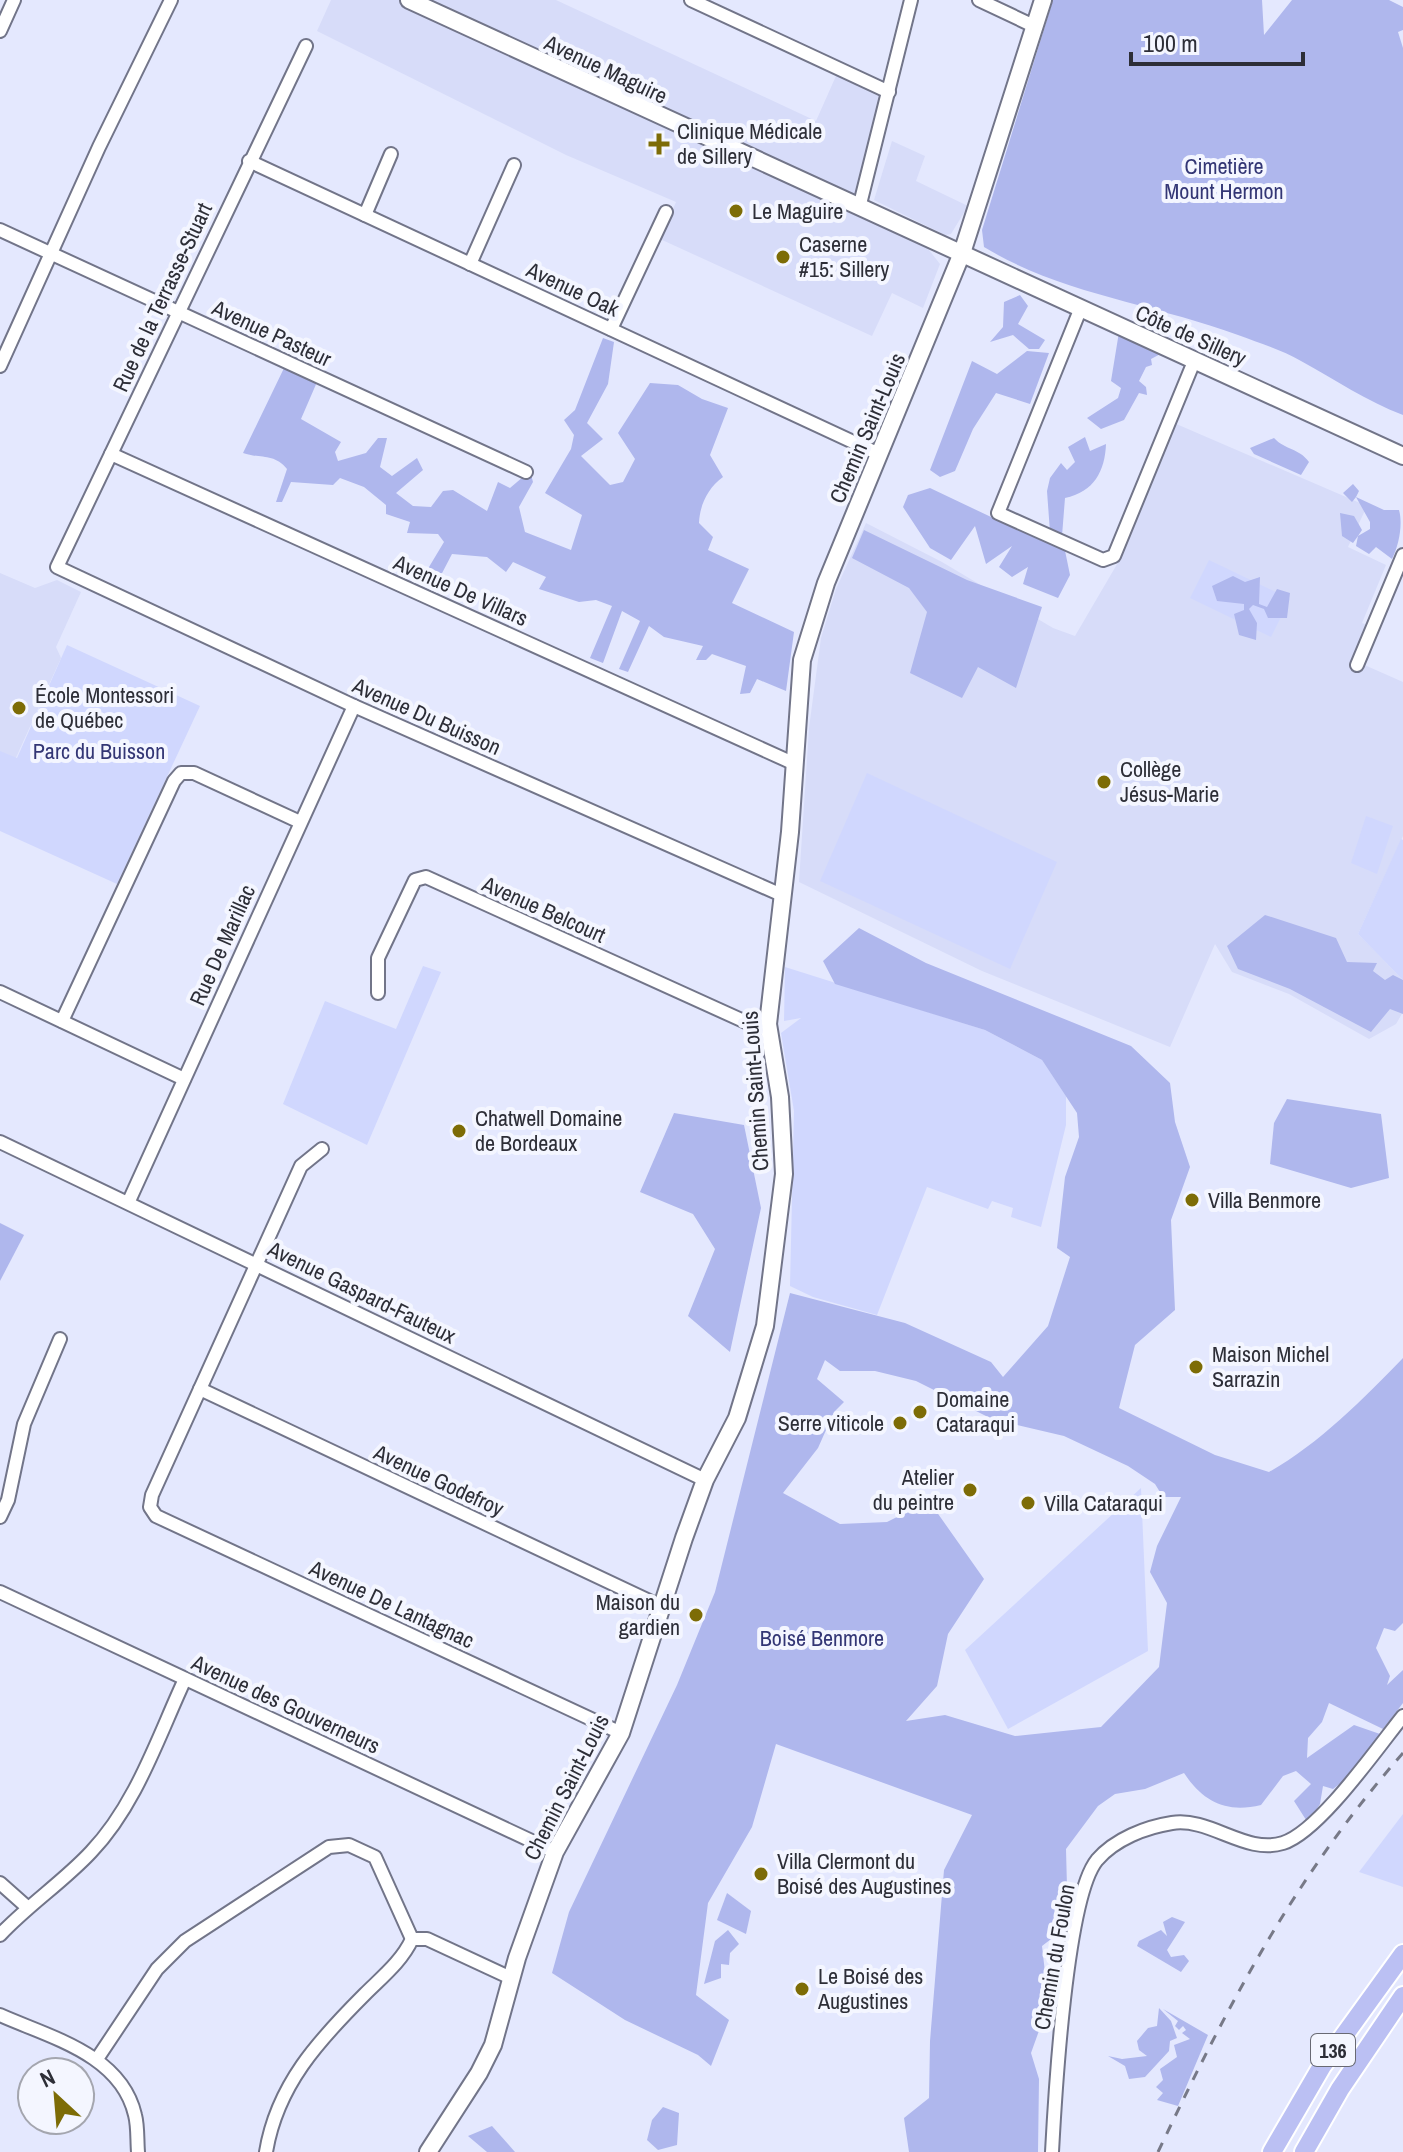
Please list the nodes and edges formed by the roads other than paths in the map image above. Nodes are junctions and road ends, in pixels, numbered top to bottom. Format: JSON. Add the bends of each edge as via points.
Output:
{"nodes":[{"id":1,"x":14,"y":0,"type":"edge"},
{"id":2,"x":171,"y":0,"type":"edge"},
{"id":3,"x":409,"y":0,"type":"edge"},
{"id":4,"x":691,"y":0,"type":"edge"},
{"id":5,"x":911,"y":0,"type":"edge"},
{"id":6,"x":979,"y":0,"type":"edge"},
{"id":7,"x":1043,"y":0,"type":"edge"},
{"id":8,"x":1036,"y":27,"type":"junction"},
{"id":9,"x":0,"y":31,"type":"edge"},
{"id":10,"x":306,"y":46,"type":"dead end"},
{"id":11,"x":889,"y":92,"type":"junction"},
{"id":12,"x":391,"y":154,"type":"dead end"},
{"id":13,"x":249,"y":161,"type":"junction"},
{"id":14,"x":514,"y":165,"type":"dead end"},
{"id":15,"x":859,"y":208,"type":"junction"},
{"id":16,"x":666,"y":212,"type":"dead end"},
{"id":17,"x":365,"y":215,"type":"junction"},
{"id":18,"x":0,"y":230,"type":"edge"},
{"id":19,"x":962,"y":253,"type":"junction"},
{"id":20,"x":52,"y":254,"type":"junction"},
{"id":21,"x":470,"y":264,"type":"junction"},
{"id":22,"x":1080,"y":310,"type":"junction"},
{"id":23,"x":178,"y":311,"type":"junction"},
{"id":24,"x":611,"y":329,"type":"junction"},
{"id":25,"x":1195,"y":359,"type":"junction"},
{"id":26,"x":0,"y":366,"type":"edge"},
{"id":27,"x":111,"y":454,"type":"junction"},
{"id":28,"x":879,"y":454,"type":"junction"},
{"id":29,"x":1403,"y":456,"type":"edge"},
{"id":30,"x":526,"y":472,"type":"dead end"},
{"id":31,"x":1403,"y":555,"type":"edge"},
{"id":32,"x":57,"y":567,"type":"joint"},
{"id":33,"x":1357,"y":665,"type":"dead end"},
{"id":34,"x":354,"y":706,"type":"junction"},
{"id":35,"x":795,"y":764,"type":"junction"},
{"id":36,"x":300,"y":822,"type":"junction"},
{"id":37,"x":784,"y":896,"type":"junction"},
{"id":38,"x":0,"y":992,"type":"edge"},
{"id":39,"x":378,"y":993,"type":"dead end"},
{"id":40,"x":62,"y":1021,"type":"junction"},
{"id":41,"x":768,"y":1024,"type":"junction"},
{"id":42,"x":184,"y":1079,"type":"junction"},
{"id":43,"x":0,"y":1142,"type":"edge"},
{"id":44,"x":322,"y":1149,"type":"dead end"},
{"id":45,"x":129,"y":1201,"type":"junction"},
{"id":46,"x":255,"y":1262,"type":"junction"},
{"id":47,"x":60,"y":1339,"type":"dead end"},
{"id":48,"x":200,"y":1389,"type":"junction"},
{"id":49,"x":705,"y":1480,"type":"junction"},
{"id":50,"x":0,"y":1517,"type":"edge"},
{"id":51,"x":0,"y":1592,"type":"edge"},
{"id":52,"x":662,"y":1607,"type":"junction"},
{"id":53,"x":185,"y":1679,"type":"junction"},
{"id":54,"x":1403,"y":1716,"type":"edge"},
{"id":55,"x":621,"y":1733,"type":"junction"},
{"id":56,"x":555,"y":1852,"type":"junction"},
{"id":57,"x":0,"y":1883,"type":"edge"},
{"id":58,"x":27,"y":1907,"type":"junction"},
{"id":59,"x":0,"y":1935,"type":"edge"},
{"id":60,"x":412,"y":1939,"type":"junction"},
{"id":61,"x":1403,"y":1954,"type":"edge"},
{"id":62,"x":511,"y":1978,"type":"junction"},
{"id":63,"x":1403,"y":1996,"type":"edge"},
{"id":64,"x":0,"y":2015,"type":"edge"},
{"id":65,"x":97,"y":2059,"type":"junction"},
{"id":66,"x":138,"y":2152,"type":"edge"},
{"id":67,"x":266,"y":2152,"type":"edge"},
{"id":68,"x":428,"y":2152,"type":"edge"},
{"id":69,"x":1052,"y":2152,"type":"edge"},
{"id":70,"x":1272,"y":2152,"type":"edge"},
{"id":71,"x":1304,"y":2152,"type":"edge"}],
"edges":[{"from":1,"to":9,"type":"street"},
{"from":2,"to":20,"type":"street"},
{"from":3,"to":15,"type":"street","name":"Avenue Maguire"},
{"from":4,"to":11,"type":"street"},
{"from":5,"to":11,"type":"street"},
{"from":6,"to":8,"type":"street"},
{"from":7,"to":8,"type":"street","name":"Chemin Saint-Louis"},
{"from":8,"to":19,"type":"street","name":"Chemin Saint-Louis"},
{"from":10,"to":13,"type":"street","name":"Rue de la Terrasse-Stuart"},
{"from":11,"to":15,"type":"street"},
{"from":12,"to":17,"type":"street"},
{"from":13,"to":17,"type":"street","name":"Avenue Oak"},
{"from":13,"to":23,"type":"street","name":"Rue de la Terrasse-Stuart"},
{"from":14,"to":21,"type":"street"},
{"from":15,"to":19,"type":"street","name":"Avenue Maguire"},
{"from":16,"to":24,"type":"street"},
{"from":17,"to":21,"type":"street","name":"Avenue Oak"},
{"from":18,"to":20,"type":"street","name":"Avenue Pasteur"},
{"from":19,"to":22,"type":"street","name":"Côte de Sillery"},
{"from":19,"to":28,"type":"street","name":"Chemin Saint-Louis"},
{"from":20,"to":23,"type":"street","name":"Avenue Pasteur"},
{"from":20,"to":26,"type":"street"},
{"from":21,"to":24,"type":"street","name":"Avenue Oak"},
{"from":22,"to":25,"type":"street","name":"Côte de Sillery"},
{"from":22,"to":25,"type":"street","via":[[998,513],[1103,560],[1114,556]]},
{"from":23,"to":27,"type":"street","name":"Rue de la Terrasse-Stuart"},
{"from":23,"to":30,"type":"street","name":"Avenue Pasteur"},
{"from":24,"to":28,"type":"street","name":"Avenue Oak"},
{"from":25,"to":29,"type":"street","name":"Côte de Sillery"},
{"from":27,"to":32,"type":"street","name":"Rue de la Terrasse-Stuart"},
{"from":27,"to":35,"type":"street","name":"Avenue De Villars"},
{"from":28,"to":35,"type":"street","name":"Chemin Saint-Louis","via":[[810,628],[802,660]]},
{"from":31,"to":33,"type":"street"},
{"from":32,"to":34,"type":"street","name":"Avenue Du Buisson"},
{"from":34,"to":36,"type":"street","name":"Rue De Marillac"},
{"from":34,"to":37,"type":"street","name":"Avenue Du Buisson"},
{"from":35,"to":37,"type":"street","name":"Chemin Saint-Louis"},
{"from":36,"to":40,"type":"street","via":[[194,773],[181,773]]},
{"from":36,"to":42,"type":"street","name":"Rue De Marillac"},
{"from":37,"to":41,"type":"street","name":"Chemin Saint-Louis"},
{"from":38,"to":40,"type":"street"},
{"from":39,"to":41,"type":"street","name":"Avenue Belcourt","via":[[378,958],[415,880],[426,877],[748,1023]]},
{"from":40,"to":42,"type":"street"},
{"from":41,"to":49,"type":"street","name":"Chemin Saint-Louis","via":[[780,1097],[784,1174],[777,1241],[765,1326],[741,1405]]},
{"from":42,"to":45,"type":"street","name":"Rue De Marillac"},
{"from":43,"to":45,"type":"street","name":"Avenue Gaspard-Fauteux"},
{"from":44,"to":46,"type":"street","via":[[301,1166]]},
{"from":45,"to":46,"type":"street","name":"Avenue Gaspard-Fauteux"},
{"from":46,"to":48,"type":"street"},
{"from":46,"to":49,"type":"street","name":"Avenue Gaspard-Fauteux"},
{"from":47,"to":50,"type":"street","via":[[24,1424]]},
{"from":48,"to":52,"type":"street","name":"Avenue Godefroy"},
{"from":48,"to":55,"type":"street","name":"Avenue De Lantagnac","via":[[152,1495],[150,1507],[156,1516]]},
{"from":49,"to":52,"type":"street","name":"Chemin Saint-Louis"},
{"from":51,"to":53,"type":"street","name":"Avenue des Gouverneurs"},
{"from":52,"to":55,"type":"street","name":"Chemin Saint-Louis"},
{"from":53,"to":56,"type":"street","name":"Avenue des Gouverneurs"},
{"from":53,"to":58,"type":"street","via":[[124,1808],[91,1852]]},
{"from":54,"to":69,"type":"street","name":"Chemin du Foulon","via":[[1342,1792],[1285,1843],[1262,1847],[1177,1822],[1125,1839],[1097,1860],[1082,1892],[1057,2054]]},
{"from":55,"to":56,"type":"street","name":"Chemin Saint-Louis"},
{"from":56,"to":62,"type":"street","name":"Chemin Saint-Louis"},
{"from":57,"to":58,"type":"street"},
{"from":58,"to":59,"type":"street"},
{"from":60,"to":62,"type":"street","via":[[427,1939]]},
{"from":60,"to":65,"type":"street","via":[[375,1857],[349,1845],[329,1847],[185,1941],[157,1969]]},
{"from":60,"to":67,"type":"street","via":[[392,1968],[322,2037],[293,2075]]},
{"from":61,"to":70,"type":"main road","number":"136","via":[[1322,2066]]},
{"from":62,"to":68,"type":"street","name":"Chemin Saint-Louis","via":[[493,2045]]},
{"from":63,"to":71,"type":"main road","number":"136"},
{"from":64,"to":65,"type":"street"},
{"from":65,"to":66,"type":"street","via":[[122,2087],[135,2114]]}]}
